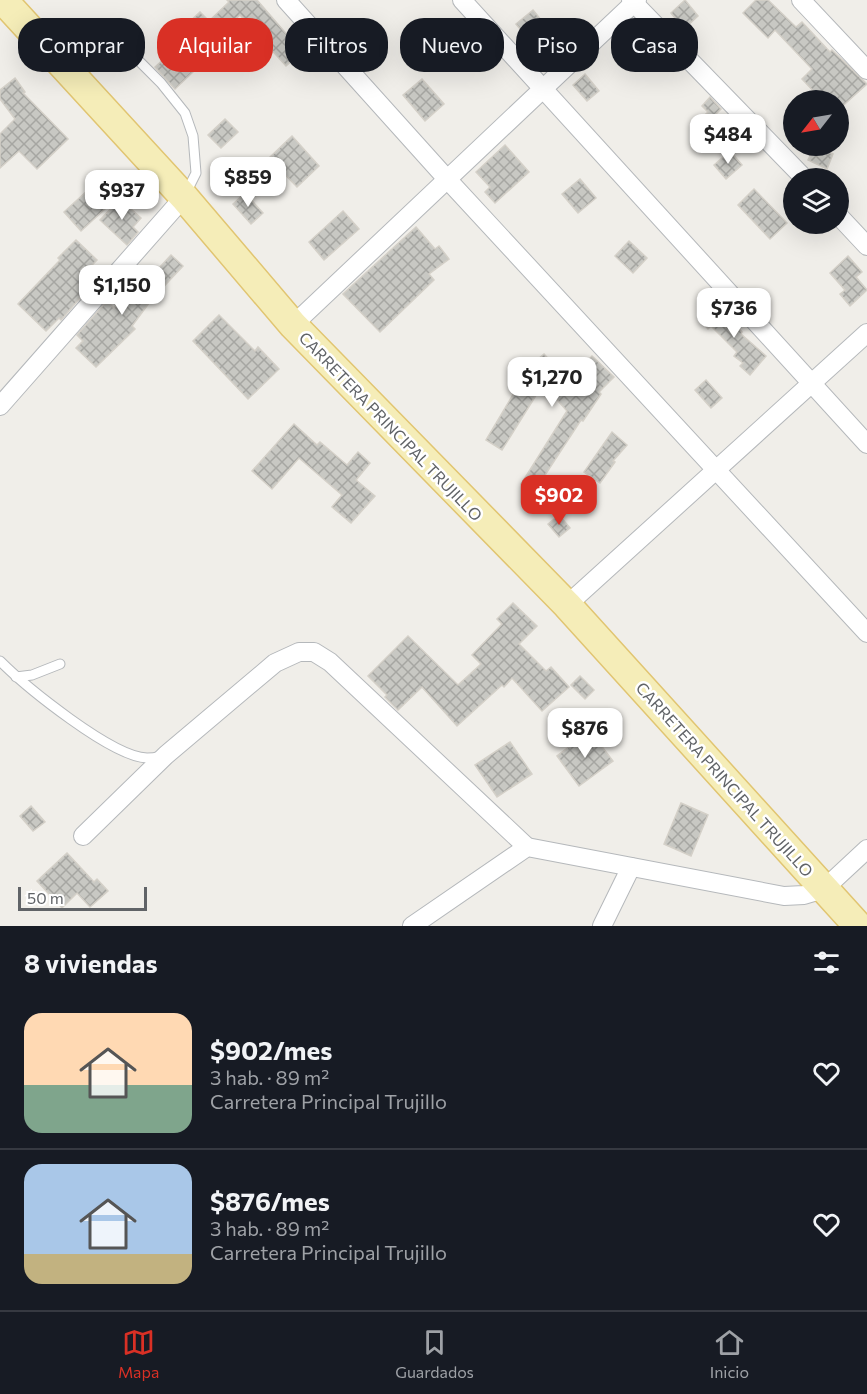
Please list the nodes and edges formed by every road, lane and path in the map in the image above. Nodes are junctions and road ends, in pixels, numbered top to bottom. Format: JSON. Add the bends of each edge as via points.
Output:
{"nodes":[{"id":1,"x":3,"y":0,"type":"edge"},
{"id":2,"x":286,"y":0,"type":"edge"},
{"id":3,"x":462,"y":0,"type":"edge"},
{"id":4,"x":801,"y":0,"type":"edge"},
{"id":5,"x":634,"y":1,"type":"edge"},
{"id":6,"x":20,"y":18,"type":"edge"},
{"id":7,"x":145,"y":68,"type":"edge"},
{"id":8,"x":867,"y":70,"type":"edge"},
{"id":9,"x":71,"y":72,"type":"edge"},
{"id":10,"x":544,"y":88,"type":"junction"},
{"id":11,"x":794,"y":168,"type":"edge"},
{"id":12,"x":447,"y":179,"type":"junction"},
{"id":13,"x":184,"y":197,"type":"junction"},
{"id":14,"x":849,"y":227,"type":"edge"},
{"id":15,"x":867,"y":246,"type":"edge"},
{"id":16,"x":293,"y":325,"type":"junction"},
{"id":17,"x":867,"y":333,"type":"edge"},
{"id":18,"x":810,"y":384,"type":"junction"},
{"id":19,"x":0,"y":406,"type":"edge"},
{"id":20,"x":867,"y":444,"type":"edge"},
{"id":21,"x":715,"y":471,"type":"junction"},
{"id":22,"x":567,"y":605,"type":"junction"},
{"id":23,"x":867,"y":633,"type":"edge"},
{"id":24,"x":0,"y":661,"type":"edge"},
{"id":25,"x":60,"y":664,"type":"dead end"},
{"id":26,"x":16,"y":677,"type":"junction"},
{"id":27,"x":166,"y":755,"type":"junction"},
{"id":28,"x":83,"y":836,"type":"dead end"},
{"id":29,"x":527,"y":847,"type":"junction"},
{"id":30,"x":867,"y":849,"type":"edge"},
{"id":31,"x":631,"y":867,"type":"junction"},
{"id":32,"x":831,"y":897,"type":"junction"},
{"id":33,"x":412,"y":926,"type":"edge"},
{"id":34,"x":602,"y":926,"type":"edge"},
{"id":35,"x":858,"y":926,"type":"edge"}],
"edges":[{"from":1,"to":6,"type":"main road","name":"CARRETERA PRINCIPAL TRUJILLO"},
{"from":2,"to":12,"type":"street"},
{"from":3,"to":10,"type":"street"},
{"from":4,"to":8,"type":"street"},
{"from":5,"to":10,"type":"street"},
{"from":5,"to":11,"type":"street"},
{"from":7,"to":13,"type":"lane","via":[[185,113],[193,136],[196,173]]},
{"from":9,"to":13,"type":"main road","name":"CARRETERA PRINCIPAL TRUJILLO"},
{"from":10,"to":12,"type":"street"},
{"from":10,"to":18,"type":"street"},
{"from":12,"to":16,"type":"street"},
{"from":12,"to":21,"type":"street"},
{"from":13,"to":16,"type":"main road","name":"CARRETERA PRINCIPAL TRUJILLO"},
{"from":13,"to":19,"type":"street"},
{"from":14,"to":15,"type":"street"},
{"from":16,"to":22,"type":"main road","name":"CARRETERA PRINCIPAL TRUJILLO"},
{"from":17,"to":18,"type":"street"},
{"from":18,"to":20,"type":"street"},
{"from":18,"to":21,"type":"street"},
{"from":21,"to":22,"type":"street"},
{"from":21,"to":23,"type":"street"},
{"from":22,"to":32,"type":"main road","name":"CARRETERA PRINCIPAL TRUJILLO"},
{"from":24,"to":26,"type":"lane"},
{"from":25,"to":26,"type":"lane"},
{"from":26,"to":27,"type":"lane","via":[[51,705],[128,753],[147,758]]},
{"from":27,"to":28,"type":"street"},
{"from":27,"to":29,"type":"street","via":[[275,663],[299,652],[314,652],[330,662]]},
{"from":29,"to":31,"type":"street"},
{"from":29,"to":33,"type":"street"},
{"from":30,"to":32,"type":"street"},
{"from":31,"to":32,"type":"street","via":[[784,896]]},
{"from":31,"to":34,"type":"street"},
{"from":32,"to":35,"type":"main road","name":"CARRETERA PRINCIPAL TRUJILLO"}]}
